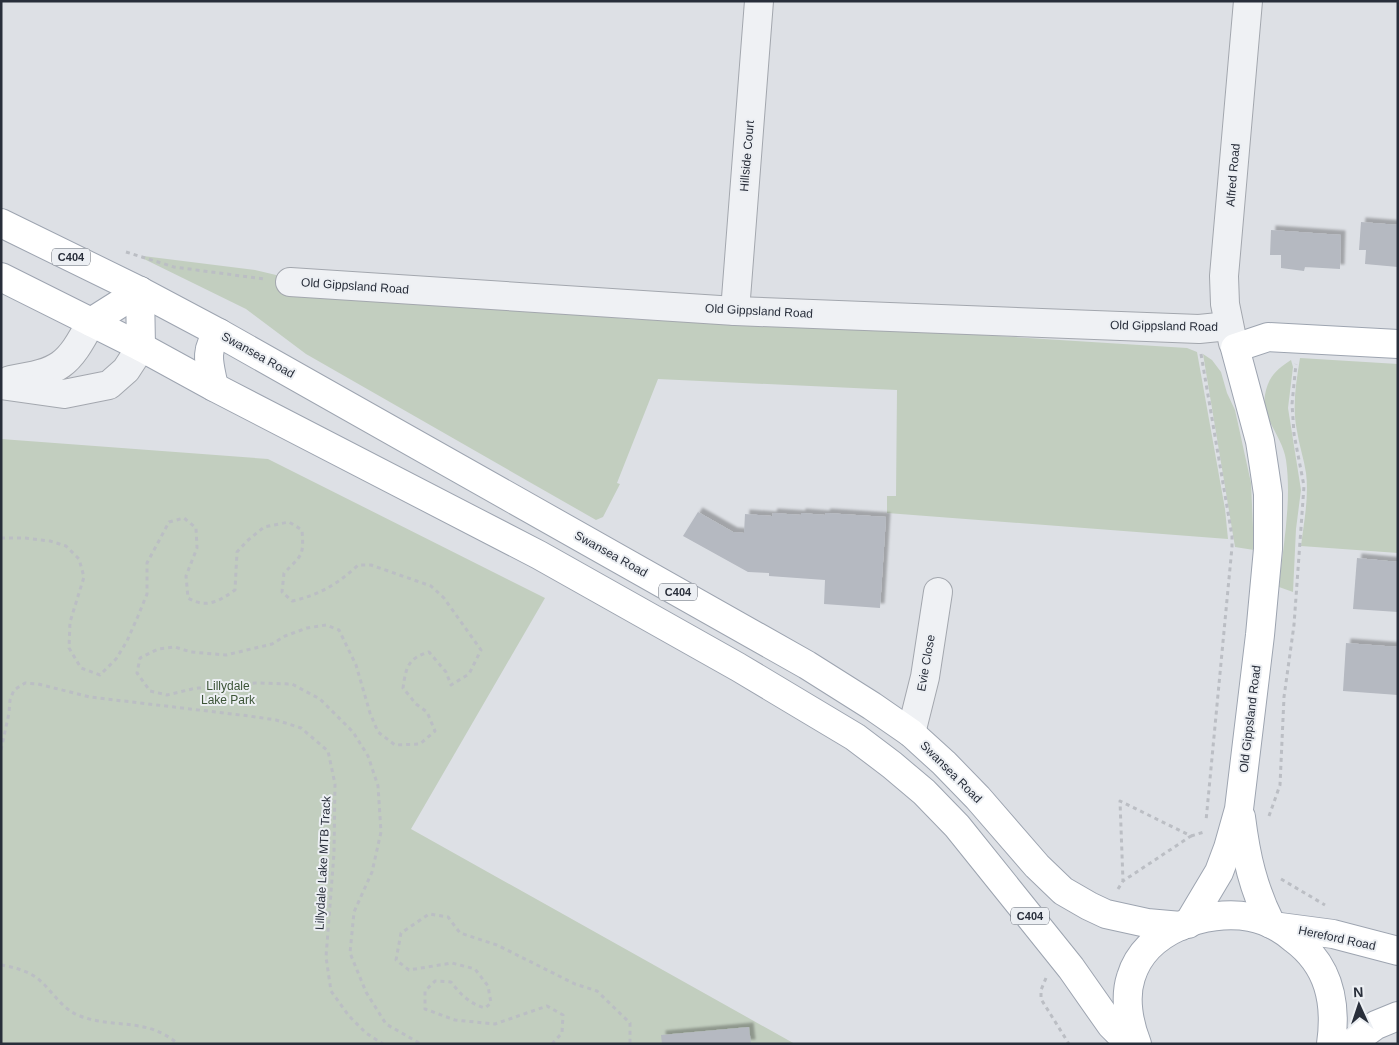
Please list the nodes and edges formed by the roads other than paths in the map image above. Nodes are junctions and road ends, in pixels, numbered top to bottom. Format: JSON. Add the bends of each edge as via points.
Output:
{"nodes":[{"id":1,"x":759,"y":1,"type":"edge"},
{"id":2,"x":1248,"y":1,"type":"edge"},
{"id":3,"x":1,"y":223,"type":"edge"},
{"id":4,"x":1,"y":277,"type":"edge"},
{"id":5,"x":290,"y":282,"type":"road end"},
{"id":6,"x":140,"y":291,"type":"junction"},
{"id":7,"x":735,"y":311,"type":"junction"},
{"id":8,"x":91,"y":322,"type":"junction"},
{"id":9,"x":219,"y":332,"type":"junction"},
{"id":10,"x":1232,"y":337,"type":"junction"},
{"id":11,"x":1398,"y":344,"type":"edge"},
{"id":12,"x":142,"y":347,"type":"junction"},
{"id":13,"x":1,"y":382,"type":"edge"},
{"id":14,"x":1,"y":386,"type":"edge"},
{"id":15,"x":214,"y":386,"type":"junction"},
{"id":16,"x":938,"y":592,"type":"dead end"},
{"id":17,"x":911,"y":733,"type":"junction"},
{"id":18,"x":1239,"y":808,"type":"junction"},
{"id":19,"x":1184,"y":925,"type":"junction"},
{"id":20,"x":1273,"y":925,"type":"junction"},
{"id":21,"x":1398,"y":951,"type":"edge"},
{"id":22,"x":1398,"y":1016,"type":"edge"},
{"id":23,"x":1130,"y":1044,"type":"edge"},
{"id":24,"x":1137,"y":1044,"type":"edge"},
{"id":25,"x":1330,"y":1044,"type":"edge"},
{"id":26,"x":1350,"y":1044,"type":"edge"}],
"edges":[{"from":1,"to":7,"type":"street","name":"Hillside Court"},
{"from":2,"to":10,"type":"street","name":"Alfred Road","via":[[1224,276],[1225,304]]},
{"from":3,"to":6,"type":"main road","name":"Swansea Road","number":"C404"},
{"from":4,"to":8,"type":"main road","number":"C404"},
{"from":5,"to":7,"type":"street","name":"Old Gippsland Road"},
{"from":6,"to":8,"type":"main road"},
{"from":6,"to":9,"type":"main road","name":"Swansea Road","number":"C404"},
{"from":6,"to":12,"type":"main road"},
{"from":7,"to":10,"type":"street","name":"Old Gippsland Road","via":[[1198,329]]},
{"from":8,"to":12,"type":"main road","number":"C404"},
{"from":8,"to":13,"type":"street","via":[[70,358],[56,369]]},
{"from":9,"to":15,"type":"main road","via":[[209,345]]},
{"from":9,"to":17,"type":"main road","name":"Swansea Road","number":"C404","via":[[807,665]]},
{"from":10,"to":11,"type":"main road","name":"Old Gippsland Road"},
{"from":10,"to":18,"type":"main road","name":"Old Gippsland Road","via":[[1260,441],[1269,522],[1260,634]]},
{"from":12,"to":14,"type":"street","via":[[126,370],[109,385],[64,394]]},
{"from":12,"to":15,"type":"main road","number":"C404"},
{"from":15,"to":23,"type":"main road","number":"C404","via":[[539,555],[855,737],[917,786],[957,826],[1067,962],[1111,1025]]},
{"from":16,"to":17,"type":"street","name":"Evie Close","via":[[925,677]]},
{"from":17,"to":19,"type":"main road","name":"Swansea Road","number":"C404","via":[[978,798],[1051,880],[1076,899],[1104,913],[1147,923]]},
{"from":18,"to":19,"type":"main road","name":"Old Gippsland Road","via":[[1219,872]]},
{"from":18,"to":20,"type":"main road","name":"Old Gippsland Road","via":[[1251,874]]},
{"from":19,"to":20,"type":"main road","number":"C404","via":[[1200,919],[1227,916],[1250,917]]},
{"from":19,"to":24,"type":"main road","number":"C404","via":[[1149,947],[1130,977],[1130,1024]]},
{"from":20,"to":21,"type":"main road","name":"Hereford Road","number":"C404","via":[[1333,934]]},
{"from":20,"to":25,"type":"main road","number":"C404","via":[[1312,954],[1326,978],[1334,1023]]},
{"from":22,"to":26,"type":"main road","via":[[1376,1025]]}]}
